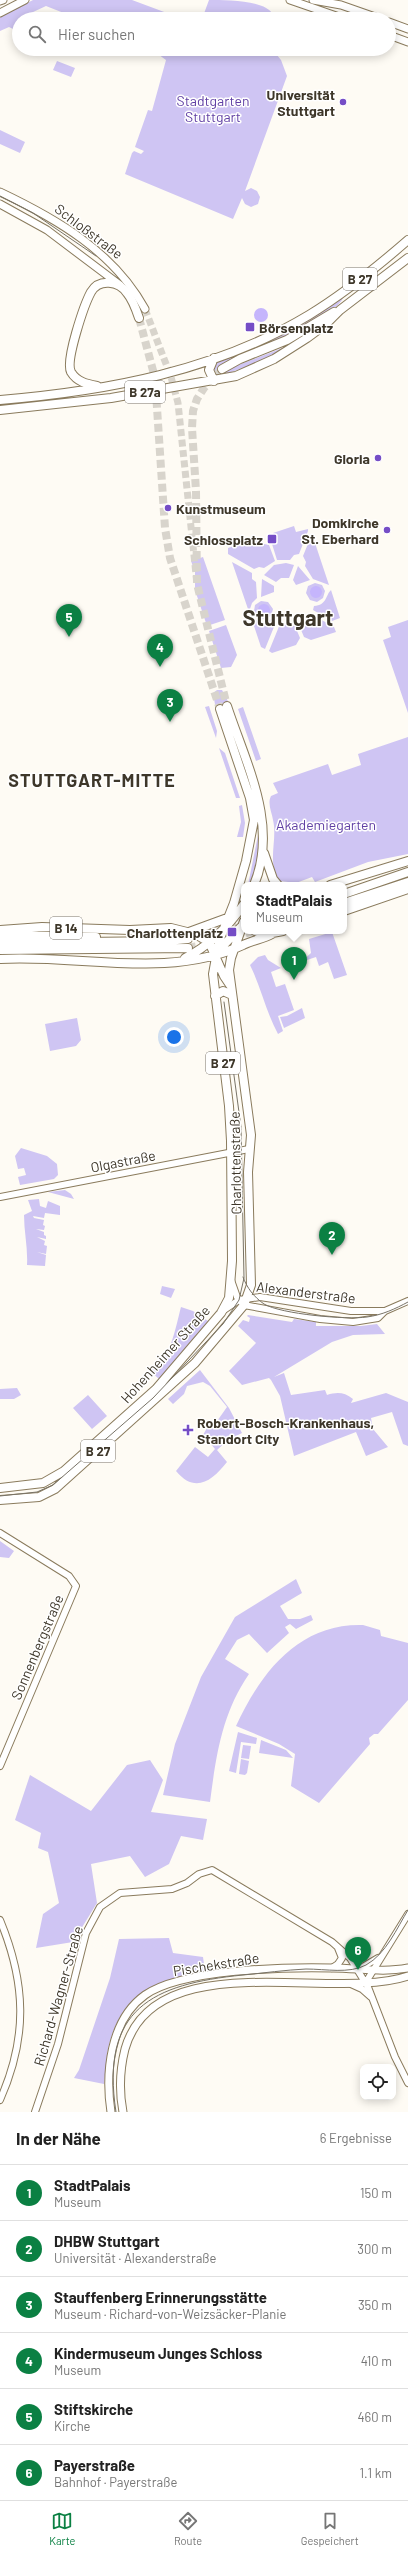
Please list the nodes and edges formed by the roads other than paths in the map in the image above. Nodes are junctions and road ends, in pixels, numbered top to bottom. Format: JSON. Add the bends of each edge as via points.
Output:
{"nodes":[{"id":1,"x":3,"y":0,"type":"edge"},
{"id":2,"x":25,"y":0,"type":"edge"},
{"id":3,"x":290,"y":0,"type":"edge"},
{"id":4,"x":313,"y":0,"type":"edge"},
{"id":5,"x":0,"y":2,"type":"edge"},
{"id":6,"x":325,"y":12,"type":"edge"},
{"id":7,"x":361,"y":12,"type":"edge"},
{"id":8,"x":0,"y":13,"type":"edge"},
{"id":9,"x":396,"y":25,"type":"edge"},
{"id":10,"x":408,"y":29,"type":"edge"},
{"id":11,"x":396,"y":38,"type":"edge"},
{"id":12,"x":408,"y":42,"type":"edge"},
{"id":13,"x":0,"y":192,"type":"edge"},
{"id":14,"x":0,"y":204,"type":"edge"},
{"id":15,"x":408,"y":240,"type":"edge"},
{"id":16,"x":408,"y":258,"type":"edge"},
{"id":17,"x":124,"y":288,"type":"junction"},
{"id":18,"x":146,"y":309,"type":"tunnel mouth"},
{"id":19,"x":340,"y":310,"type":"junction"},
{"id":20,"x":139,"y":318,"type":"tunnel mouth"},
{"id":21,"x":214,"y":358,"type":"junction"},
{"id":22,"x":222,"y":369,"type":"tunnel mouth"},
{"id":23,"x":214,"y":381,"type":"junction"},
{"id":24,"x":102,"y":388,"type":"junction"},
{"id":25,"x":0,"y":400,"type":"edge"},
{"id":26,"x":0,"y":410,"type":"edge"},
{"id":27,"x":264,"y":852,"type":"junction"},
{"id":28,"x":408,"y":861,"type":"edge"},
{"id":29,"x":408,"y":872,"type":"edge"},
{"id":30,"x":243,"y":882,"type":"edge"},
{"id":31,"x":255,"y":882,"type":"edge"},
{"id":32,"x":275,"y":882,"type":"edge"},
{"id":33,"x":340,"y":882,"type":"edge"},
{"id":34,"x":408,"y":882,"type":"edge"},
{"id":35,"x":241,"y":889,"type":"edge"},
{"id":36,"x":408,"y":889,"type":"edge"},
{"id":37,"x":347,"y":893,"type":"edge"},
{"id":38,"x":347,"y":902,"type":"edge"},
{"id":39,"x":234,"y":903,"type":"junction"},
{"id":40,"x":347,"y":910,"type":"edge"},
{"id":41,"x":241,"y":913,"type":"edge"},
{"id":42,"x":227,"y":918,"type":"junction"},
{"id":43,"x":241,"y":927,"type":"edge"},
{"id":44,"x":0,"y":930,"type":"edge"},
{"id":45,"x":223,"y":930,"type":"junction"},
{"id":46,"x":241,"y":931,"type":"edge"},
{"id":47,"x":272,"y":934,"type":"edge"},
{"id":48,"x":0,"y":935,"type":"edge"},
{"id":49,"x":188,"y":935,"type":"junction"},
{"id":50,"x":103,"y":942,"type":"junction"},
{"id":51,"x":209,"y":942,"type":"junction"},
{"id":52,"x":0,"y":943,"type":"edge"},
{"id":53,"x":0,"y":950,"type":"edge"},
{"id":54,"x":70,"y":950,"type":"junction"},
{"id":55,"x":233,"y":950,"type":"junction"},
{"id":56,"x":188,"y":952,"type":"junction"},
{"id":57,"x":216,"y":956,"type":"junction"},
{"id":58,"x":42,"y":958,"type":"junction"},
{"id":59,"x":0,"y":959,"type":"edge"},
{"id":60,"x":180,"y":960,"type":"junction"},
{"id":61,"x":231,"y":985,"type":"junction"},
{"id":62,"x":232,"y":995,"type":"junction"},
{"id":63,"x":215,"y":996,"type":"junction"},
{"id":64,"x":250,"y":1149,"type":"junction"},
{"id":65,"x":231,"y":1153,"type":"junction"},
{"id":66,"x":0,"y":1197,"type":"edge"},
{"id":67,"x":231,"y":1280,"type":"junction"},
{"id":68,"x":251,"y":1281,"type":"junction"},
{"id":69,"x":262,"y":1297,"type":"junction"},
{"id":70,"x":244,"y":1301,"type":"junction"},
{"id":71,"x":408,"y":1301,"type":"edge"},
{"id":72,"x":223,"y":1310,"type":"junction"},
{"id":73,"x":385,"y":1311,"type":"junction"},
{"id":74,"x":0,"y":1488,"type":"edge"},
{"id":75,"x":0,"y":1500,"type":"edge"},
{"id":76,"x":0,"y":1532,"type":"edge"},
{"id":77,"x":0,"y":1766,"type":"edge"},
{"id":78,"x":408,"y":1914,"type":"edge"},
{"id":79,"x":0,"y":1920,"type":"edge"},
{"id":80,"x":332,"y":1942,"type":"junction"},
{"id":81,"x":385,"y":1951,"type":"junction"},
{"id":82,"x":332,"y":1968,"type":"junction"},
{"id":83,"x":408,"y":1968,"type":"edge"},
{"id":84,"x":359,"y":1969,"type":"junction"},
{"id":85,"x":373,"y":1970,"type":"junction"},
{"id":86,"x":408,"y":1976,"type":"edge"},
{"id":87,"x":342,"y":1982,"type":"junction"},
{"id":88,"x":366,"y":1982,"type":"junction"},
{"id":89,"x":374,"y":2000,"type":"junction"},
{"id":90,"x":408,"y":2083,"type":"edge"},
{"id":91,"x":0,"y":2100,"type":"edge"},
{"id":92,"x":35,"y":2112,"type":"edge"},
{"id":93,"x":111,"y":2112,"type":"edge"},
{"id":94,"x":123,"y":2112,"type":"edge"}],
"edges":[{"from":1,"to":5,"type":"main road"},
{"from":2,"to":8,"type":"main road"},
{"from":3,"to":6,"type":"main road"},
{"from":4,"to":7,"type":"main road"},
{"from":9,"to":10,"type":"main road"},
{"from":11,"to":12,"type":"main road"},
{"from":13,"to":18,"type":"main road","name":"Schloßstraße","via":[[43,213],[105,257],[125,276]]},
{"from":14,"to":17,"type":"main road","name":"Schloßstraße","via":[[47,230]]},
{"from":15,"to":21,"type":"main road","number":"B 27","via":[[349,288],[308,315],[261,340]]},
{"from":16,"to":19,"type":"main road","number":"B 27"},
{"from":17,"to":20,"type":"main road","name":"Schloßstraße"},
{"from":17,"to":24,"type":"main road","number":"B 27","via":[[106,282],[100,283],[91,292],[71,352],[69,364],[75,377]]},
{"from":19,"to":22,"type":"main road","number":"B 27","via":[[328,314],[287,340]]},
{"from":19,"to":23,"type":"main road","number":"B 27a","via":[[320,329],[274,359],[236,376]]},
{"from":21,"to":23,"type":"main road","via":[[209,370]]},
{"from":21,"to":24,"type":"main road","number":"B 27","via":[[151,377]]},
{"from":23,"to":26,"type":"main road","number":"B 27a","via":[[104,399]]},
{"from":24,"to":25,"type":"main road"},
{"from":27,"to":30,"type":"main road","number":"B 27","via":[[264,821],[223,707],[254,820]]},
{"from":27,"to":31,"type":"main road","number":"B 27"},
{"from":27,"to":32,"type":"main road","number":"B 27"},
{"from":28,"to":33,"type":"main road"},
{"from":29,"to":37,"type":"main road"},
{"from":34,"to":38,"type":"main road"},
{"from":35,"to":39,"type":"main road","number":"B 27"},
{"from":36,"to":40,"type":"main road"},
{"from":39,"to":41,"type":"main road"},
{"from":39,"to":42,"type":"main road","number":"B 27"},
{"from":41,"to":42,"type":"main road","number":"B 14"},
{"from":41,"to":45,"type":"main road","number":"B 27"},
{"from":42,"to":45,"type":"main road","number":"B 27"},
{"from":42,"to":49,"type":"main road","number":"B 14"},
{"from":43,"to":57,"type":"main road","number":"B 27","via":[[223,944]]},
{"from":44,"to":49,"type":"main road","number":"B 14","via":[[42,927],[130,930],[171,928]]},
{"from":45,"to":51,"type":"main road","number":"B 27"},
{"from":45,"to":57,"type":"main road","number":"B 27"},
{"from":46,"to":55,"type":"main road","number":"B 27"},
{"from":47,"to":55,"type":"main road","number":"B 14"},
{"from":48,"to":50,"type":"main road","number":"B 14","via":[[92,937]]},
{"from":49,"to":50,"type":"main road","number":"B 14"},
{"from":49,"to":51,"type":"main road","number":"B 14"},
{"from":49,"to":56,"type":"main road","via":[[193,943]]},
{"from":50,"to":52,"type":"main road","number":"B 14"},
{"from":51,"to":56,"type":"main road","number":"B 27"},
{"from":51,"to":57,"type":"main road"},
{"from":53,"to":54,"type":"main road","number":"B 14"},
{"from":54,"to":56,"type":"main road","number":"B 14"},
{"from":54,"to":58,"type":"main road","number":"B 14"},
{"from":55,"to":57,"type":"main road","number":"B 14"},
{"from":55,"to":61,"type":"main road","name":"Charlottenstraße","number":"B 27","via":[[229,970]]},
{"from":56,"to":60,"type":"main road","number":"B 27"},
{"from":57,"to":60,"type":"main road","number":"B 14"},
{"from":57,"to":61,"type":"main road","via":[[224,976]]},
{"from":57,"to":63,"type":"main road","name":"Charlottenstraße","number":"B 27","via":[[213,974]]},
{"from":58,"to":59,"type":"main road","number":"B 14"},
{"from":58,"to":60,"type":"main road","number":"B 14","via":[[115,963]]},
{"from":61,"to":62,"type":"main road","name":"Charlottenstraße","number":"B 27"},
{"from":62,"to":63,"type":"main road","via":[[224,991]]},
{"from":62,"to":64,"type":"main road","name":"Charlottenstraße","number":"B 27","via":[[249,1116]]},
{"from":63,"to":65,"type":"main road","name":"Charlottenstraße","number":"B 27","via":[[229,1106]]},
{"from":64,"to":65,"type":"street","name":"Olgastraße"},
{"from":64,"to":68,"type":"main road","name":"Charlottenstraße","number":"B 27"},
{"from":65,"to":66,"type":"street","name":"Olgastraße"},
{"from":65,"to":67,"type":"main road","name":"Charlottenstraße","number":"B 27"},
{"from":67,"to":70,"type":"street"},
{"from":67,"to":72,"type":"main road","name":"Hohenheimer Straße","number":"B 27"},
{"from":68,"to":69,"type":"street","via":[[254,1289]]},
{"from":68,"to":70,"type":"main road","name":"Charlottenstraße","number":"B 27"},
{"from":69,"to":70,"type":"street","name":"Alexanderstraße"},
{"from":69,"to":73,"type":"street","name":"Alexanderstraße","via":[[351,1311]]},
{"from":70,"to":72,"type":"street"},
{"from":70,"to":73,"type":"street","name":"Alexanderstraße","via":[[306,1317],[353,1322],[372,1319]]},
{"from":70,"to":75,"type":"main road","name":"Hohenheimer Straße","number":"B 27","via":[[179,1379],[55,1489],[39,1497]]},
{"from":71,"to":73,"type":"street","name":"Alexanderstraße"},
{"from":72,"to":74,"type":"main road","name":"Hohenheimer Straße","number":"B 27","via":[[149,1396],[64,1471],[43,1483]]},
{"from":76,"to":77,"type":"street","name":"Sonnenbergstraße","via":[[74,1582],[75,1590]]},
{"from":78,"to":81,"type":"street"},
{"from":79,"to":91,"type":"street","via":[[16,1966],[21,2005],[20,2031],[12,2070]]},
{"from":80,"to":82,"type":"street","via":[[340,1950],[342,1958],[337,1966]]},
{"from":80,"to":84,"type":"street","via":[[342,1949]]},
{"from":80,"to":92,"type":"street","name":"Richard-Wagner-Straße","via":[[216,1872],[206,1871],[180,1887],[120,1893],[100,1908],[94,1917],[81,1951],[58,2044]]},
{"from":81,"to":84,"type":"street","via":[[371,1964]]},
{"from":81,"to":85,"type":"street"},
{"from":82,"to":84,"type":"main road","name":"Pischekstraße"},
{"from":82,"to":93,"type":"main road","name":"Pischekstraße","via":[[238,1971],[179,1981],[149,1992],[132,2006],[116,2035],[109,2076]]},
{"from":83,"to":85,"type":"main road","name":"Pischekstraße"},
{"from":84,"to":85,"type":"main road","name":"Pischekstraße"},
{"from":84,"to":88,"type":"street"},
{"from":85,"to":88,"type":"street"},
{"from":86,"to":88,"type":"main road","name":"Pischekstraße","via":[[388,1981]]},
{"from":87,"to":88,"type":"main road","name":"Pischekstraße"},
{"from":87,"to":89,"type":"street","via":[[357,1986]]},
{"from":87,"to":94,"type":"main road","name":"Pischekstraße","via":[[270,1981],[233,1984],[190,1991],[160,2002],[143,2015],[129,2038],[121,2072]]},
{"from":88,"to":89,"type":"street"},
{"from":89,"to":90,"type":"street","via":[[395,2057]]}]}
